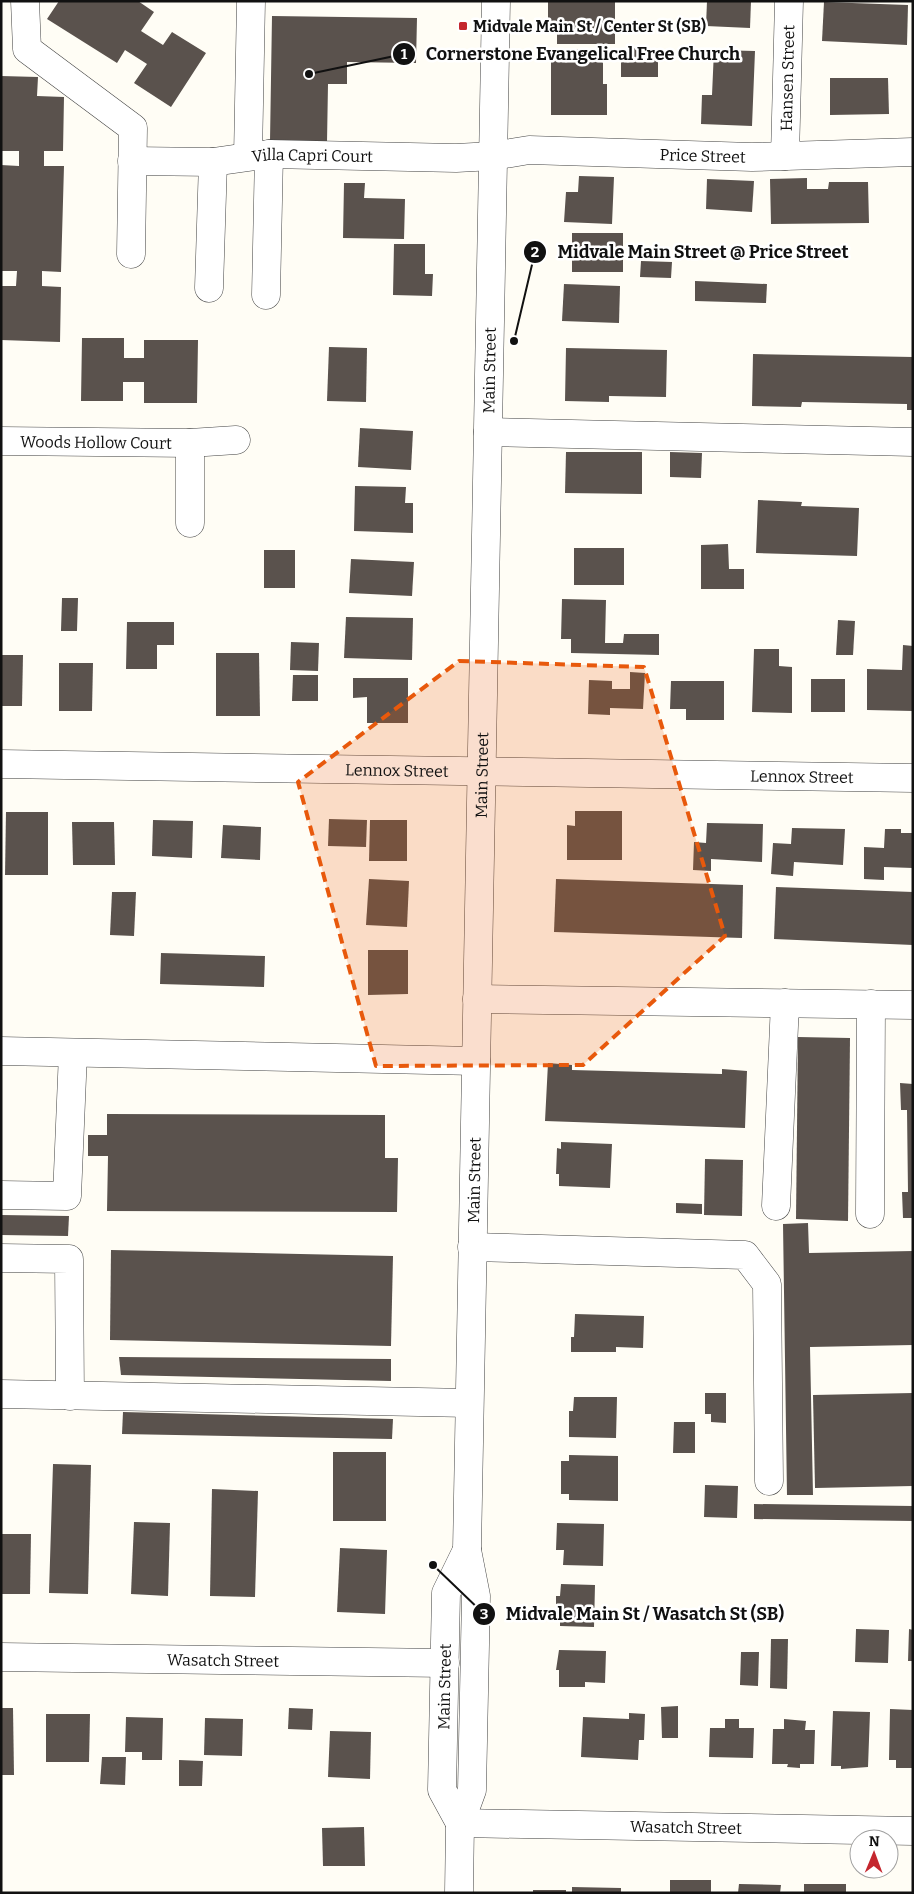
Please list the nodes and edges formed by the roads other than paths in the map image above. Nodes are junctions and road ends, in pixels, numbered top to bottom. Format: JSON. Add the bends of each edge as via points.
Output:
{"nodes":[{"id":1,"x":25,"y":1,"type":"edge"},
{"id":2,"x":251,"y":1,"type":"edge"},
{"id":3,"x":496,"y":1,"type":"edge"},
{"id":4,"x":789,"y":1,"type":"edge"},
{"id":5,"x":913,"y":152,"type":"edge"},
{"id":6,"x":258,"y":155,"type":"junction"},
{"id":7,"x":493,"y":156,"type":"junction"},
{"id":8,"x":785,"y":156,"type":"junction"},
{"id":9,"x":132,"y":161,"type":"junction"},
{"id":10,"x":213,"y":162,"type":"junction"},
{"id":11,"x":131,"y":254,"type":"dead end"},
{"id":12,"x":209,"y":288,"type":"dead end"},
{"id":13,"x":266,"y":295,"type":"dead end"},
{"id":14,"x":488,"y":432,"type":"junction"},
{"id":15,"x":1,"y":440,"type":"edge"},
{"id":16,"x":236,"y":440,"type":"dead end"},
{"id":17,"x":913,"y":442,"type":"edge"},
{"id":18,"x":190,"y":443,"type":"junction"},
{"id":19,"x":190,"y":523,"type":"dead end"},
{"id":20,"x":1,"y":764,"type":"edge"},
{"id":21,"x":481,"y":771,"type":"junction"},
{"id":22,"x":913,"y":778,"type":"edge"},
{"id":23,"x":477,"y":999,"type":"junction"},
{"id":24,"x":785,"y":1003,"type":"junction"},
{"id":25,"x":871,"y":1004,"type":"junction"},
{"id":26,"x":913,"y":1005,"type":"edge"},
{"id":27,"x":1,"y":1050,"type":"edge"},
{"id":28,"x":73,"y":1053,"type":"junction"},
{"id":29,"x":476,"y":1062,"type":"junction"},
{"id":30,"x":1,"y":1194,"type":"edge"},
{"id":31,"x":776,"y":1206,"type":"dead end"},
{"id":32,"x":870,"y":1214,"type":"dead end"},
{"id":33,"x":472,"y":1247,"type":"junction"},
{"id":34,"x":1,"y":1258,"type":"edge"},
{"id":35,"x":1,"y":1394,"type":"edge"},
{"id":36,"x":70,"y":1396,"type":"junction"},
{"id":37,"x":469,"y":1403,"type":"junction"},
{"id":38,"x":769,"y":1480,"type":"dead end"},
{"id":39,"x":467,"y":1550,"type":"junction"},
{"id":40,"x":1,"y":1657,"type":"edge"},
{"id":41,"x":445,"y":1662,"type":"junction"},
{"id":42,"x":460,"y":1823,"type":"junction"},
{"id":43,"x":913,"y":1831,"type":"edge"},
{"id":44,"x":459,"y":1893,"type":"edge"}],
"edges":[{"from":1,"to":9,"type":"street","via":[[28,49],[134,128]]},
{"from":2,"to":6,"type":"street"},
{"from":3,"to":7,"type":"street","name":"Main Street"},
{"from":4,"to":8,"type":"street","name":"Hansen Street"},
{"from":5,"to":8,"type":"street","name":"Price Street"},
{"from":6,"to":7,"type":"street","name":"Villa Capri Court"},
{"from":6,"to":10,"type":"street","name":"Villa Capri Court"},
{"from":6,"to":13,"type":"street"},
{"from":7,"to":8,"type":"street","name":"Price Street","via":[[529,150]]},
{"from":7,"to":14,"type":"street","name":"Main Street"},
{"from":9,"to":10,"type":"street","name":"Villa Capri Court"},
{"from":9,"to":11,"type":"street"},
{"from":10,"to":12,"type":"street"},
{"from":14,"to":17,"type":"street"},
{"from":14,"to":21,"type":"street","name":"Main Street"},
{"from":15,"to":18,"type":"street","name":"Woods Hollow Court"},
{"from":16,"to":18,"type":"street","name":"Woods Hollow Court"},
{"from":18,"to":19,"type":"street","name":"Woods Hollow Court"},
{"from":20,"to":21,"type":"street","name":"Lennox Street"},
{"from":21,"to":22,"type":"street","name":"Lennox Street"},
{"from":21,"to":23,"type":"street","name":"Main Street"},
{"from":23,"to":24,"type":"street"},
{"from":23,"to":29,"type":"street","name":"Main Street"},
{"from":24,"to":25,"type":"street"},
{"from":24,"to":31,"type":"street"},
{"from":25,"to":26,"type":"street"},
{"from":25,"to":32,"type":"street"},
{"from":27,"to":28,"type":"street"},
{"from":28,"to":29,"type":"street"},
{"from":28,"to":30,"type":"street","via":[[67,1196]]},
{"from":29,"to":33,"type":"street","name":"Main Street"},
{"from":33,"to":37,"type":"street","name":"Main Street"},
{"from":33,"to":38,"type":"street","via":[[745,1255],[767,1284]]},
{"from":34,"to":36,"type":"street","via":[[69,1259]]},
{"from":35,"to":36,"type":"street"},
{"from":36,"to":37,"type":"street"},
{"from":37,"to":39,"type":"street","name":"Main Street"},
{"from":39,"to":41,"type":"street","name":"Main Street","via":[[446,1593]]},
{"from":39,"to":42,"type":"street","name":"Main Street","via":[[476,1596],[472,1790]]},
{"from":40,"to":41,"type":"street","name":"Wasatch Street"},
{"from":41,"to":42,"type":"street","name":"Main Street","via":[[442,1790]]},
{"from":42,"to":43,"type":"street","name":"Wasatch Street"},
{"from":42,"to":44,"type":"street","name":"Main Street"}]}
